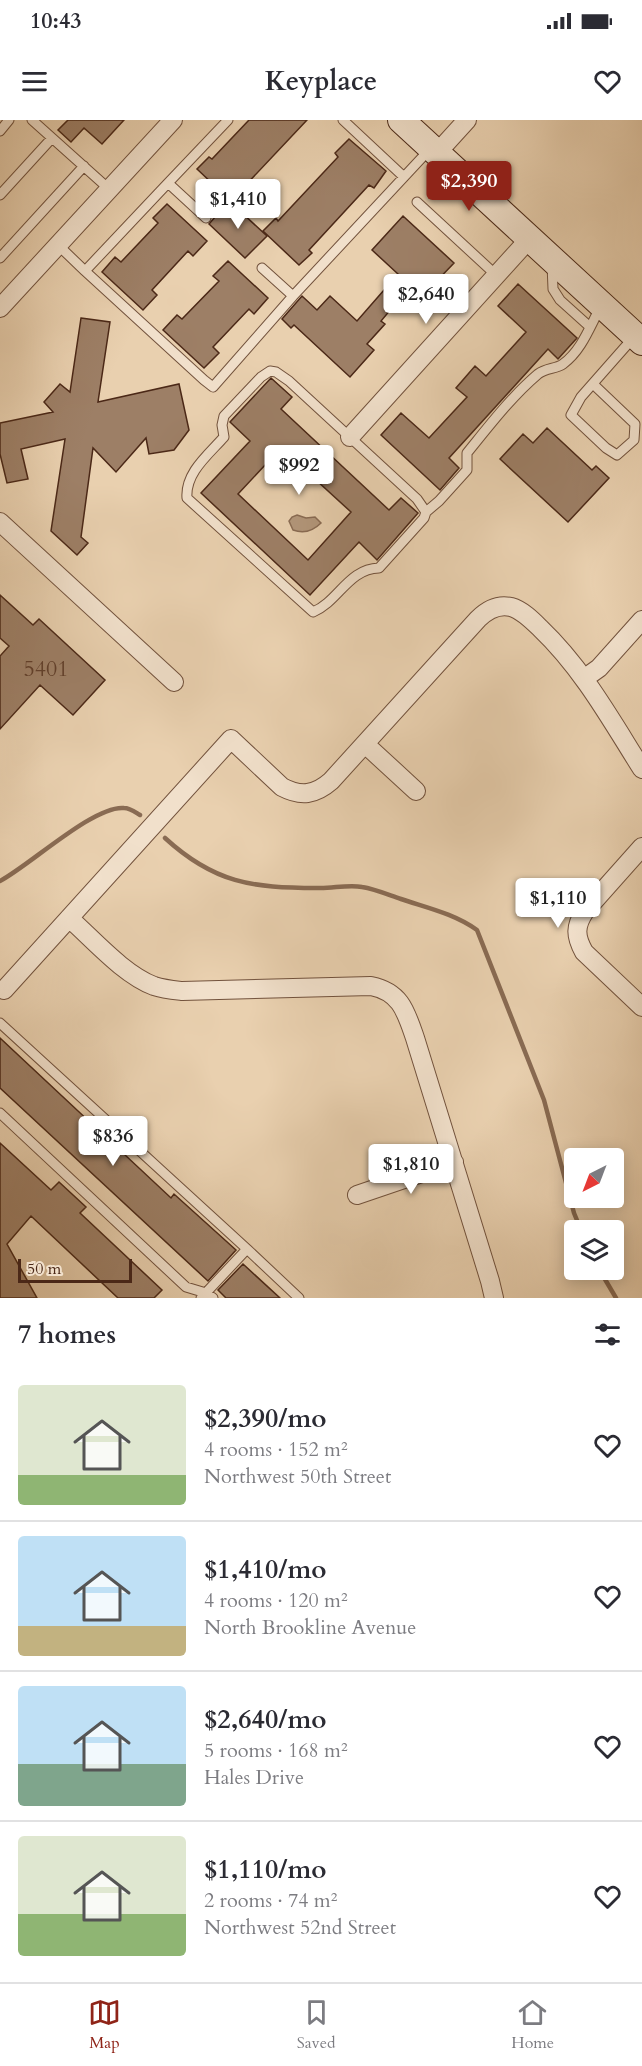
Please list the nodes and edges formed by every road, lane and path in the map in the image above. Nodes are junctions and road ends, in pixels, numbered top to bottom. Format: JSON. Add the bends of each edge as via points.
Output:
{"nodes":[{"id":1,"x":9,"y":120,"type":"edge"},
{"id":2,"x":33,"y":120,"type":"edge"},
{"id":3,"x":173,"y":120,"type":"edge"},
{"id":4,"x":228,"y":120,"type":"edge"},
{"id":5,"x":343,"y":120,"type":"edge"},
{"id":6,"x":401,"y":120,"type":"edge"},
{"id":7,"x":467,"y":120,"type":"edge"},
{"id":8,"x":0,"y":131,"type":"edge"},
{"id":9,"x":52,"y":138,"type":"junction"},
{"id":10,"x":434,"y":151,"type":"junction"},
{"id":11,"x":84,"y":166,"type":"junction"},
{"id":12,"x":404,"y":177,"type":"junction"},
{"id":13,"x":168,"y":183,"type":"junction"},
{"id":14,"x":110,"y":189,"type":"junction"},
{"id":15,"x":0,"y":195,"type":"edge"},
{"id":16,"x":417,"y":202,"type":"dead end"},
{"id":17,"x":206,"y":218,"type":"dead end"},
{"id":18,"x":530,"y":238,"type":"junction"},
{"id":19,"x":58,"y":245,"type":"junction"},
{"id":20,"x":0,"y":258,"type":"edge"},
{"id":21,"x":262,"y":268,"type":"dead end"},
{"id":22,"x":85,"y":271,"type":"junction"},
{"id":23,"x":496,"y":275,"type":"junction"},
{"id":24,"x":292,"y":296,"type":"junction"},
{"id":25,"x":0,"y":308,"type":"edge"},
{"id":26,"x":596,"y":316,"type":"junction"},
{"id":27,"x":638,"y":339,"type":"edge"},
{"id":28,"x":593,"y":384,"type":"junction"},
{"id":29,"x":350,"y":436,"type":"junction"},
{"id":30,"x":426,"y":512,"type":"junction"},
{"id":31,"x":0,"y":522,"type":"edge"},
{"id":32,"x":642,"y":621,"type":"edge"},
{"id":33,"x":585,"y":678,"type":"junction"},
{"id":34,"x":174,"y":682,"type":"dead end"},
{"id":35,"x":365,"y":744,"type":"junction"},
{"id":36,"x":642,"y":769,"type":"edge"},
{"id":37,"x":416,"y":791,"type":"dead end"},
{"id":38,"x":642,"y":847,"type":"edge"},
{"id":39,"x":69,"y":918,"type":"junction"},
{"id":40,"x":4,"y":990,"type":"dead end"},
{"id":41,"x":642,"y":1007,"type":"edge"},
{"id":42,"x":0,"y":1023,"type":"edge"},
{"id":43,"x":0,"y":1113,"type":"edge"},
{"id":44,"x":454,"y":1162,"type":"junction"},
{"id":45,"x":357,"y":1195,"type":"dead end"},
{"id":46,"x":247,"y":1249,"type":"junction"},
{"id":47,"x":207,"y":1296,"type":"edge"},
{"id":48,"x":299,"y":1298,"type":"edge"},
{"id":49,"x":494,"y":1298,"type":"edge"}],
"edges":[{"from":1,"to":8,"type":"lane"},
{"from":2,"to":9,"type":"lane"},
{"from":3,"to":14,"type":"street"},
{"from":4,"to":13,"type":"lane"},
{"from":5,"to":12,"type":"lane"},
{"from":6,"to":10,"type":"main road"},
{"from":7,"to":10,"type":"street"},
{"from":9,"to":11,"type":"lane"},
{"from":9,"to":15,"type":"lane"},
{"from":10,"to":12,"type":"lane"},
{"from":10,"to":18,"type":"main road"},
{"from":11,"to":14,"type":"lane"},
{"from":11,"to":20,"type":"lane"},
{"from":12,"to":24,"type":"lane"},
{"from":13,"to":17,"type":"lane"},
{"from":13,"to":22,"type":"lane"},
{"from":14,"to":19,"type":"street"},
{"from":16,"to":23,"type":"lane"},
{"from":18,"to":23,"type":"street"},
{"from":18,"to":26,"type":"main road","via":[[552,259]]},
{"from":19,"to":22,"type":"lane"},
{"from":19,"to":25,"type":"street"},
{"from":21,"to":24,"type":"lane"},
{"from":22,"to":24,"type":"lane","via":[[213,387]]},
{"from":23,"to":29,"type":"street"},
{"from":26,"to":27,"type":"main road"},
{"from":26,"to":30,"type":"lane","via":[[584,340],[563,364],[539,374],[490,424],[467,453],[467,470]]},
{"from":27,"to":28,"type":"lane"},
{"from":28,"to":28,"type":"lane","via":[[571,415],[617,455],[634,440],[635,424]]},
{"from":29,"to":30,"type":"lane"},
{"from":29,"to":30,"type":"lane","via":[[289,381],[270,371],[224,416],[224,437],[195,470],[186,488],[187,498],[313,612],[358,573],[379,568]]},
{"from":31,"to":34,"type":"street"},
{"from":32,"to":33,"type":"street"},
{"from":33,"to":35,"type":"street","via":[[523,613],[499,606],[478,619]]},
{"from":33,"to":36,"type":"street"},
{"from":35,"to":37,"type":"street"},
{"from":35,"to":39,"type":"street","via":[[323,788],[303,794],[282,787],[231,740]]},
{"from":38,"to":41,"type":"street","via":[[585,911],[576,931],[584,952]]},
{"from":39,"to":40,"type":"street"},
{"from":39,"to":44,"type":"street","via":[[126,969],[166,989],[371,986],[393,994],[407,1015]]},
{"from":42,"to":46,"type":"lane"},
{"from":43,"to":47,"type":"lane","via":[[186,1287]]},
{"from":44,"to":45,"type":"street"},
{"from":44,"to":49,"type":"street"},
{"from":46,"to":47,"type":"lane"},
{"from":46,"to":48,"type":"lane"}]}
